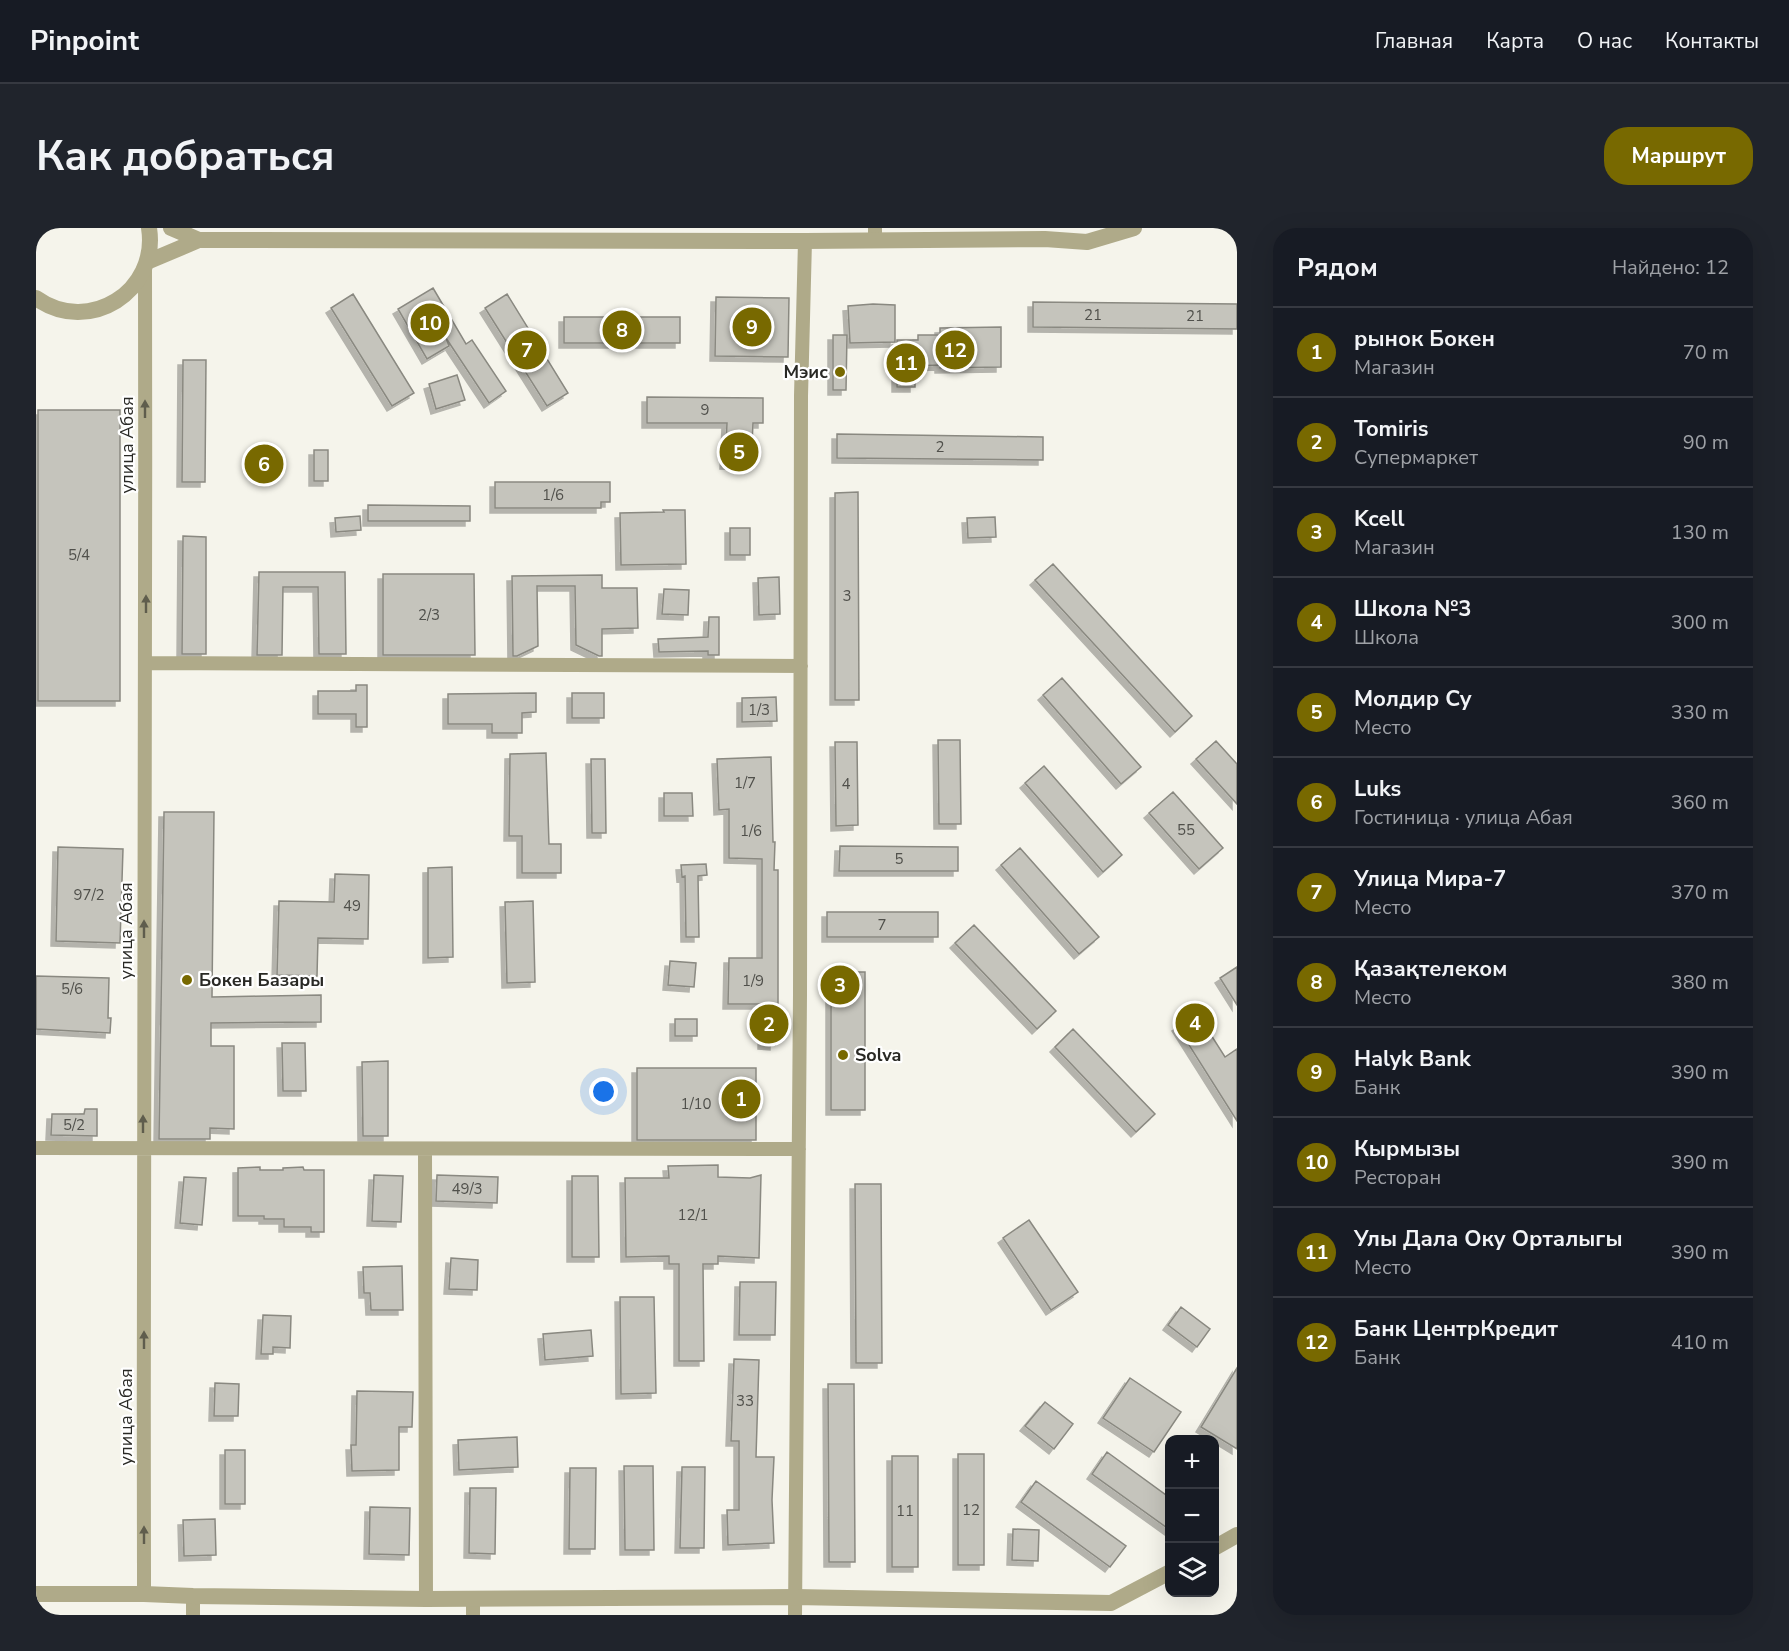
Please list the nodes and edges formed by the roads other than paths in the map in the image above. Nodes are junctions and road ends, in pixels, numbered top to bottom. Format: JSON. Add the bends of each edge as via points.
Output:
{"nodes":[{"id":1,"x":149,"y":228,"type":"edge"},
{"id":2,"x":171,"y":228,"type":"edge"},
{"id":3,"x":1134,"y":228,"type":"edge"},
{"id":4,"x":875,"y":234,"type":"edge"},
{"id":5,"x":199,"y":240,"type":"junction"},
{"id":6,"x":805,"y":241,"type":"junction"},
{"id":7,"x":146,"y":265,"type":"junction"},
{"id":8,"x":36,"y":298,"type":"edge"},
{"id":9,"x":146,"y":663,"type":"junction"},
{"id":10,"x":801,"y":666,"type":"junction"},
{"id":11,"x":36,"y":1149,"type":"edge"},
{"id":12,"x":143,"y":1149,"type":"junction"},
{"id":13,"x":425,"y":1149,"type":"junction"},
{"id":14,"x":799,"y":1149,"type":"junction"},
{"id":15,"x":1237,"y":1535,"type":"edge"},
{"id":16,"x":1219,"y":1546,"type":"edge"},
{"id":17,"x":1165,"y":1575,"type":"edge"},
{"id":18,"x":36,"y":1594,"type":"edge"},
{"id":19,"x":144,"y":1594,"type":"junction"},
{"id":20,"x":193,"y":1596,"type":"junction"},
{"id":21,"x":795,"y":1597,"type":"junction"},
{"id":22,"x":426,"y":1599,"type":"junction"},
{"id":23,"x":473,"y":1607,"type":"edge"},
{"id":24,"x":1111,"y":1609,"type":"edge"},
{"id":25,"x":193,"y":1615,"type":"edge"},
{"id":26,"x":795,"y":1615,"type":"edge"}],
"edges":[{"from":1,"to":7,"type":"street"},
{"from":2,"to":5,"type":"street"},
{"from":3,"to":4,"type":"street","via":[[1087,242]]},
{"from":4,"to":6,"type":"street"},
{"from":5,"to":6,"type":"street"},
{"from":5,"to":7,"type":"street"},
{"from":6,"to":10,"type":"street"},
{"from":7,"to":8,"type":"street","via":[[123,296],[92,312],[68,312]]},
{"from":9,"to":7,"type":"street","name":"улица Абая","one_way":true},
{"from":9,"to":10,"type":"street"},
{"from":12,"to":9,"type":"street","name":"улица Абая","one_way":true},
{"from":10,"to":14,"type":"street"},
{"from":11,"to":12,"type":"street"},
{"from":12,"to":13,"type":"street"},
{"from":19,"to":12,"type":"street","name":"улица Абая","one_way":true},
{"from":13,"to":14,"type":"street"},
{"from":13,"to":22,"type":"street"},
{"from":14,"to":21,"type":"street"},
{"from":15,"to":16,"type":"street"},
{"from":17,"to":24,"type":"street"},
{"from":18,"to":19,"type":"street"},
{"from":19,"to":20,"type":"street"},
{"from":20,"to":22,"type":"street"},
{"from":20,"to":25,"type":"street"},
{"from":21,"to":23,"type":"street"},
{"from":21,"to":24,"type":"street"},
{"from":21,"to":26,"type":"street"},
{"from":22,"to":23,"type":"street"}]}
